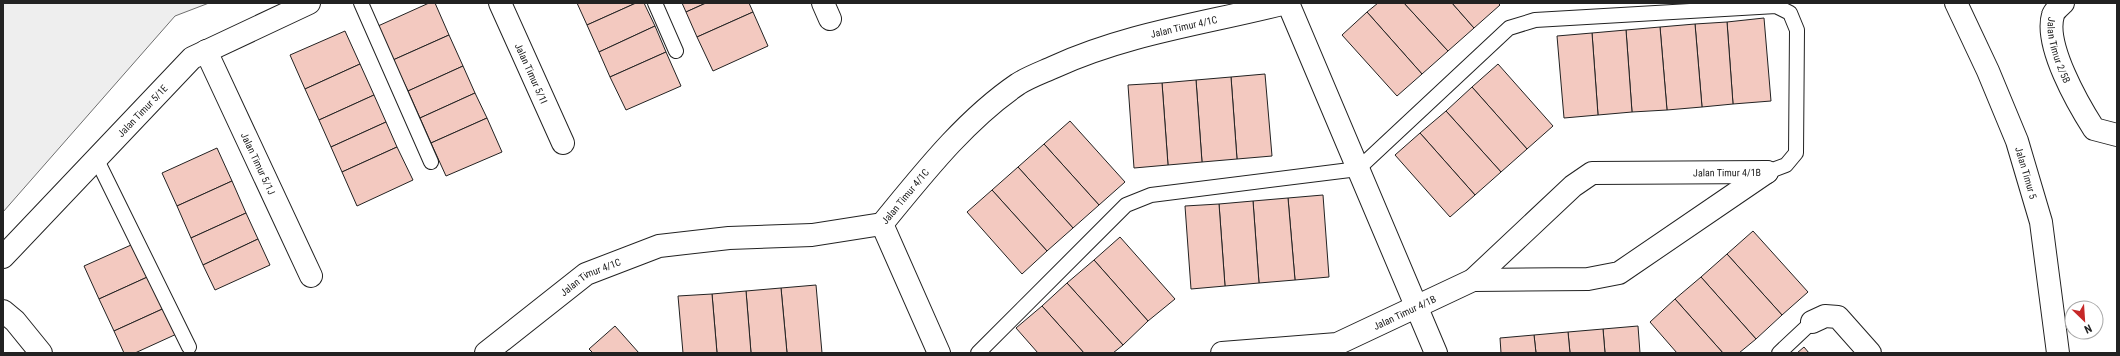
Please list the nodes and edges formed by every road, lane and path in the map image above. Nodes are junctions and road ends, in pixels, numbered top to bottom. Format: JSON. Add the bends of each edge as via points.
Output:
{"nodes":[{"id":1,"x":309,"y":3,"type":"edge"},
{"id":2,"x":361,"y":3,"type":"edge"},
{"id":3,"x":500,"y":3,"type":"edge"},
{"id":4,"x":655,"y":3,"type":"edge"},
{"id":5,"x":1287,"y":3,"type":"edge"},
{"id":6,"x":1956,"y":3,"type":"edge"},
{"id":7,"x":2063,"y":3,"type":"edge"},
{"id":8,"x":206,"y":51,"type":"junction"},
{"id":9,"x":676,"y":51,"type":"dead end"},
{"id":10,"x":2117,"y":135,"type":"edge"},
{"id":11,"x":563,"y":143,"type":"dead end"},
{"id":12,"x":96,"y":158,"type":"junction"},
{"id":13,"x":431,"y":162,"type":"dead end"},
{"id":14,"x":1358,"y":169,"type":"junction"},
{"id":15,"x":1768,"y":172,"type":"junction"},
{"id":16,"x":882,"y":224,"type":"junction"},
{"id":17,"x":3,"y":257,"type":"edge"},
{"id":18,"x":311,"y":276,"type":"dead end"},
{"id":19,"x":1472,"y":280,"type":"junction"},
{"id":20,"x":1417,"y":305,"type":"junction"},
{"id":21,"x":3,"y":311,"type":"edge"},
{"id":22,"x":1812,"y":322,"type":"joint"},
{"id":23,"x":190,"y":347,"type":"dead end"},
{"id":24,"x":1333,"y":349,"type":"edge"},
{"id":25,"x":41,"y":353,"type":"edge"},
{"id":26,"x":486,"y":353,"type":"edge"},
{"id":27,"x":939,"y":353,"type":"edge"},
{"id":28,"x":978,"y":353,"type":"edge"},
{"id":29,"x":1222,"y":353,"type":"edge"},
{"id":30,"x":1436,"y":353,"type":"edge"},
{"id":31,"x":1779,"y":353,"type":"edge"},
{"id":32,"x":1870,"y":353,"type":"edge"},
{"id":33,"x":2058,"y":353,"type":"edge"}],
"edges":[{"from":1,"to":8,"type":"street","name":"Jalan Timur 5/1E"},
{"from":2,"to":13,"type":"lane"},
{"from":3,"to":11,"type":"street","name":"Jalan Timur 5/1I"},
{"from":4,"to":9,"type":"lane"},
{"from":5,"to":14,"type":"street"},
{"from":5,"to":16,"type":"street","name":"Jalan Timur 4/1C","via":[[1140,36],[1086,52],[1019,83],[978,117],[934,162]]},
{"from":6,"to":33,"type":"street","name":"Jalan Timur 5","via":[[2017,141],[2041,222]]},
{"from":7,"to":10,"type":"street","name":"Jalan Timur 2/5B","via":[[2053,15],[2053,44],[2075,99],[2094,129]]},
{"from":8,"to":12,"type":"street","name":"Jalan Timur 5/1E","via":[[192,58]]},
{"from":8,"to":18,"type":"street","name":"Jalan Timur 5/1J"},
{"from":12,"to":17,"type":"street","name":"Jalan Timur 5/1E"},
{"from":12,"to":23,"type":"lane"},
{"from":14,"to":15,"type":"lane","via":[[1509,28],[1535,20],[1776,6],[1790,13],[1797,30],[1796,153],[1786,165]]},
{"from":14,"to":20,"type":"street"},
{"from":14,"to":28,"type":"lane","via":[[1151,195],[1126,205]]},
{"from":15,"to":19,"type":"street","name":"Jalan Timur 4/1B","via":[[1619,273],[1588,280]]},
{"from":15,"to":19,"type":"street","name":"Jalan Timur 4/1B","via":[[1592,173],[1573,186]]},
{"from":16,"to":26,"type":"street","name":"Jalan Timur 4/1C","via":[[812,235],[730,238],[659,246],[586,274]]},
{"from":16,"to":27,"type":"street"},
{"from":19,"to":20,"type":"street","name":"Jalan Timur 4/1B"},
{"from":20,"to":24,"type":"street","name":"Jalan Timur 4/1B"},
{"from":20,"to":30,"type":"street"},
{"from":21,"to":25,"type":"street","via":[[15,321]]},
{"from":22,"to":31,"type":"lane"},
{"from":22,"to":32,"type":"street","via":[[1825,316],[1838,317]]},
{"from":24,"to":29,"type":"street","name":"Jalan Timur 4/1B"}]}
